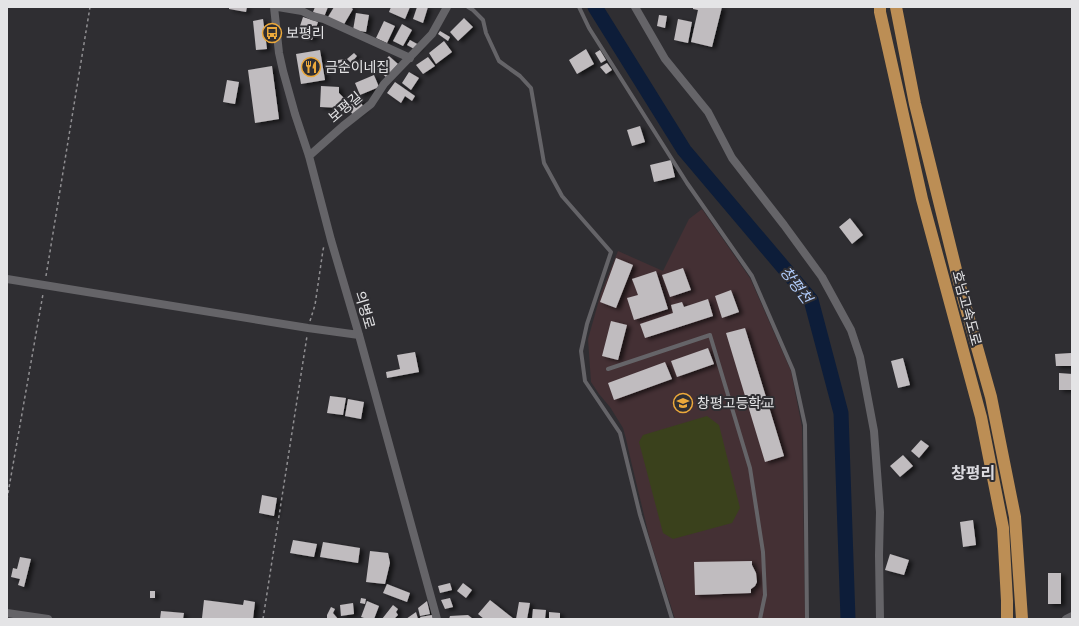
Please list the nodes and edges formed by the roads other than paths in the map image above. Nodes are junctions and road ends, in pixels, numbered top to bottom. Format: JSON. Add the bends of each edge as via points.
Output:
{"nodes":[{"id":1,"x":274,"y":7,"type":"edge"},
{"id":2,"x":278,"y":7,"type":"edge"},
{"id":3,"x":447,"y":7,"type":"edge"},
{"id":4,"x":468,"y":7,"type":"edge"},
{"id":5,"x":579,"y":7,"type":"edge"},
{"id":6,"x":635,"y":7,"type":"edge"},
{"id":7,"x":880,"y":7,"type":"edge"},
{"id":8,"x":896,"y":7,"type":"edge"},
{"id":9,"x":302,"y":9,"type":"edge"},
{"id":10,"x":410,"y":58,"type":"junction"},
{"id":11,"x":309,"y":156,"type":"junction"},
{"id":12,"x":7,"y":279,"type":"edge"},
{"id":13,"x":359,"y":335,"type":"junction"},
{"id":14,"x":608,"y":369,"type":"dead end"},
{"id":15,"x":7,"y":613,"type":"edge"},
{"id":16,"x":1072,"y":616,"type":"edge"},
{"id":17,"x":48,"y":619,"type":"edge"},
{"id":18,"x":437,"y":619,"type":"edge"},
{"id":19,"x":672,"y":619,"type":"edge"},
{"id":20,"x":760,"y":619,"type":"edge"},
{"id":21,"x":807,"y":619,"type":"edge"},
{"id":22,"x":880,"y":619,"type":"edge"},
{"id":23,"x":1007,"y":619,"type":"edge"},
{"id":24,"x":1022,"y":619,"type":"edge"},
{"id":25,"x":1066,"y":619,"type":"edge"}],
"edges":[{"from":1,"to":11,"type":"street","name":"의병로","via":[[279,53]]},
{"from":2,"to":9,"type":"street"},
{"from":3,"to":10,"type":"street","name":"보평길","via":[[432,34]]},
{"from":4,"to":19,"type":"lane","via":[[483,20],[499,61],[520,76],[531,88],[544,162],[562,196],[611,252],[587,324],[581,351],[585,381],[620,433],[640,515]]},
{"from":5,"to":21,"type":"lane","via":[[589,28],[687,183],[752,276],[793,370],[805,425]]},
{"from":6,"to":22,"type":"street","via":[[665,59],[708,112],[732,158],[822,277],[851,330],[860,357],[874,431],[880,512]]},
{"from":7,"to":23,"type":"highway","name":"호남고속도로","via":[[922,199],[981,417],[1002,528]]},
{"from":8,"to":24,"type":"highway","name":"호남고속도로","via":[[915,104],[962,294],[991,397],[1015,518]]},
{"from":9,"to":10,"type":"street","via":[[312,16]]},
{"from":10,"to":11,"type":"street","name":"보평길","via":[[384,84],[371,104]]},
{"from":11,"to":13,"type":"street","name":"의병로"},
{"from":12,"to":13,"type":"street"},
{"from":13,"to":18,"type":"street","name":"의병로"},
{"from":14,"to":20,"type":"lane","via":[[710,335],[750,468],[763,552],[765,596]]},
{"from":15,"to":17,"type":"street"},
{"from":16,"to":25,"type":"street"}]}
